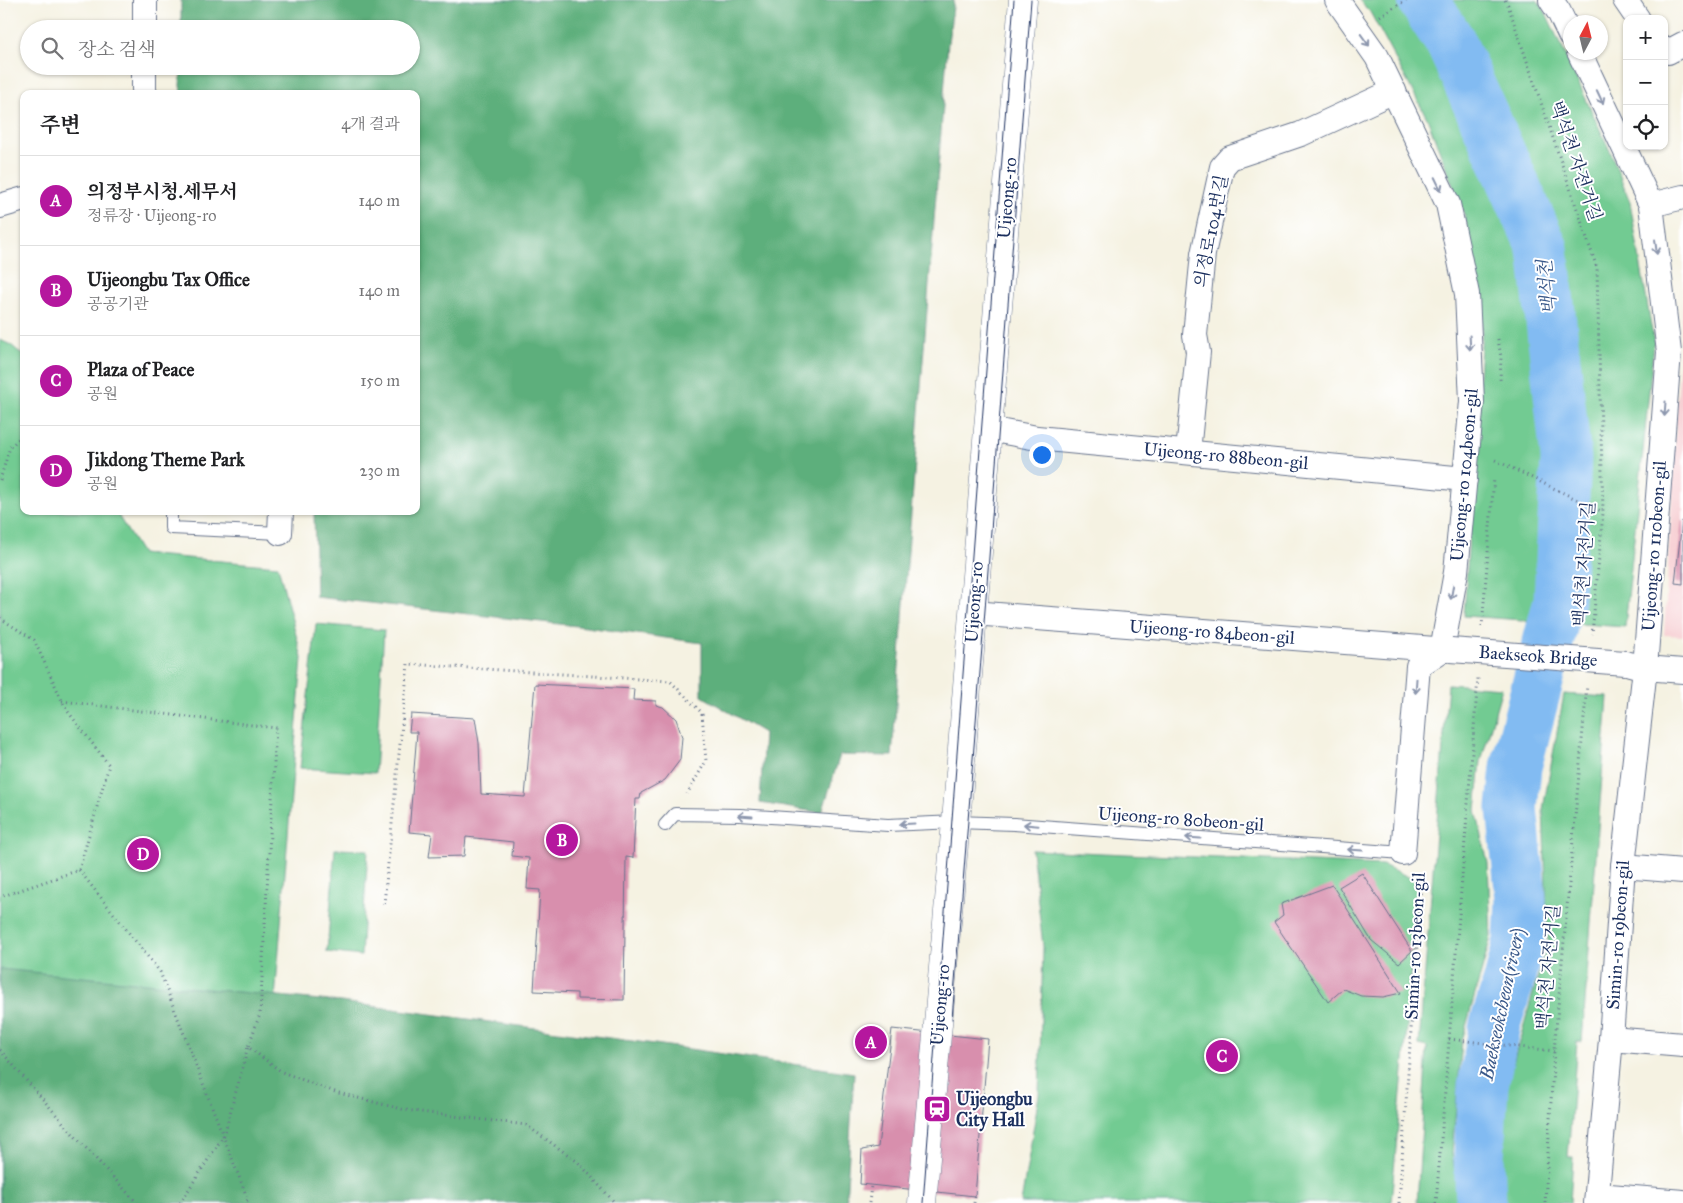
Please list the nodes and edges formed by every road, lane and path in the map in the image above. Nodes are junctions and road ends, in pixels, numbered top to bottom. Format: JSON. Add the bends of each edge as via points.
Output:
{"nodes":[{"id":1,"x":145,"y":0,"type":"edge"},
{"id":2,"x":1023,"y":0,"type":"edge"},
{"id":3,"x":1337,"y":0,"type":"edge"},
{"id":4,"x":1406,"y":0,"type":"edge"},
{"id":5,"x":1505,"y":0,"type":"edge"},
{"id":6,"x":1551,"y":0,"type":"edge"},
{"id":7,"x":1625,"y":0,"type":"edge"},
{"id":8,"x":1635,"y":15,"type":"edge"},
{"id":9,"x":1376,"y":19,"type":"dead end"},
{"id":10,"x":1563,"y":19,"type":"edge"},
{"id":11,"x":145,"y":20,"type":"edge"},
{"id":12,"x":1683,"y":44,"type":"edge"},
{"id":13,"x":1668,"y":52,"type":"edge"},
{"id":14,"x":1583,"y":60,"type":"edge"},
{"id":15,"x":144,"y":75,"type":"edge"},
{"id":16,"x":144,"y":90,"type":"edge"},
{"id":17,"x":1394,"y":91,"type":"junction"},
{"id":18,"x":1683,"y":196,"type":"edge"},
{"id":19,"x":20,"y":199,"type":"edge"},
{"id":20,"x":1651,"y":205,"type":"junction"},
{"id":21,"x":0,"y":206,"type":"edge"},
{"id":22,"x":988,"y":429,"type":"junction"},
{"id":23,"x":20,"y":438,"type":"edge"},
{"id":24,"x":1188,"y":452,"type":"junction"},
{"id":25,"x":1495,"y":460,"type":"dead end"},
{"id":26,"x":1465,"y":479,"type":"junction"},
{"id":27,"x":0,"y":480,"type":"edge"},
{"id":28,"x":1603,"y":513,"type":"junction"},
{"id":29,"x":171,"y":515,"type":"edge"},
{"id":30,"x":280,"y":522,"type":"edge"},
{"id":31,"x":973,"y":613,"type":"junction"},
{"id":32,"x":0,"y":618,"type":"edge"},
{"id":33,"x":1592,"y":640,"type":"dead end"},
{"id":34,"x":1447,"y":650,"type":"junction"},
{"id":35,"x":1635,"y":665,"type":"junction"},
{"id":36,"x":1683,"y":672,"type":"edge"},
{"id":37,"x":1588,"y":679,"type":"dead end"},
{"id":38,"x":62,"y":700,"type":"junction"},
{"id":39,"x":675,"y":814,"type":"junction"},
{"id":40,"x":956,"y":822,"type":"junction"},
{"id":41,"x":665,"y":825,"type":"dead end"},
{"id":42,"x":1404,"y":853,"type":"junction"},
{"id":43,"x":1623,"y":866,"type":"junction"},
{"id":44,"x":79,"y":870,"type":"junction"},
{"id":45,"x":1683,"y":871,"type":"edge"},
{"id":46,"x":0,"y":897,"type":"edge"},
{"id":47,"x":384,"y":904,"type":"dead end"},
{"id":48,"x":1449,"y":1039,"type":"dead end"},
{"id":49,"x":1611,"y":1039,"type":"junction"},
{"id":50,"x":1683,"y":1044,"type":"edge"},
{"id":51,"x":248,"y":1047,"type":"junction"},
{"id":52,"x":0,"y":1050,"type":"edge"},
{"id":53,"x":1554,"y":1051,"type":"junction"},
{"id":54,"x":224,"y":1135,"type":"junction"},
{"id":55,"x":870,"y":1186,"type":"dead end"},
{"id":56,"x":975,"y":1196,"type":"dead end"},
{"id":57,"x":1597,"y":1199,"type":"edge"},
{"id":58,"x":1683,"y":1202,"type":"edge"},
{"id":59,"x":138,"y":1203,"type":"edge"},
{"id":60,"x":180,"y":1203,"type":"edge"},
{"id":61,"x":244,"y":1203,"type":"edge"},
{"id":62,"x":615,"y":1203,"type":"edge"},
{"id":63,"x":869,"y":1203,"type":"edge"},
{"id":64,"x":922,"y":1203,"type":"edge"},
{"id":65,"x":974,"y":1203,"type":"edge"},
{"id":66,"x":1399,"y":1203,"type":"edge"},
{"id":67,"x":1545,"y":1203,"type":"edge"}],
"edges":[{"from":1,"to":11,"type":"street"},
{"from":2,"to":22,"type":"street","name":"Uijeong-ro"},
{"from":3,"to":17,"type":"street","name":"Uijeong-ro 104beon-gil","one_way":true,"via":[[1378,57]]},
{"from":4,"to":9,"type":"path"},
{"from":5,"to":28,"type":"path","name":"백석천 자전거길","via":[[1597,268]]},
{"from":6,"to":10,"type":"street"},
{"from":7,"to":8,"type":"street"},
{"from":12,"to":13,"type":"street"},
{"from":14,"to":20,"type":"street","name":"Uijeong-ro 110beon-gil","one_way":true},
{"from":15,"to":16,"type":"street"},
{"from":17,"to":24,"type":"street","name":"의정로104번길","via":[[1301,134],[1230,158],[1222,167],[1203,254]]},
{"from":17,"to":26,"type":"street","name":"Uijeong-ro 104beon-gil","one_way":true,"via":[[1448,204],[1467,294],[1472,401]]},
{"from":18,"to":20,"type":"street"},
{"from":19,"to":21,"type":"street"},
{"from":20,"to":35,"type":"street","name":"Uijeong-ro 110beon-gil","one_way":true,"via":[[1669,352]]},
{"from":22,"to":24,"type":"street","name":"Uijeong-ro 88beon-gil","via":[[1037,438]]},
{"from":22,"to":31,"type":"street","name":"Uijeong-ro"},
{"from":23,"to":27,"type":"path","via":[[10,447]]},
{"from":24,"to":26,"type":"street","name":"Uijeong-ro 88beon-gil"},
{"from":25,"to":28,"type":"path"},
{"from":26,"to":34,"type":"street","name":"Uijeong-ro 104beon-gil","one_way":true},
{"from":28,"to":33,"type":"path","name":"백석천 자전거길"},
{"from":29,"to":30,"type":"lane","via":[[172,528]]},
{"from":31,"to":34,"type":"street","name":"Uijeong-ro 84beon-gil"},
{"from":31,"to":40,"type":"street","name":"Uijeong-ro"},
{"from":32,"to":38,"type":"path","via":[[34,640]]},
{"from":34,"to":35,"type":"street","name":"Baekseok Bridge","bridge":true},
{"from":34,"to":42,"type":"street","name":"Simin-ro 13beon-gil","one_way":true,"via":[[1418,666]]},
{"from":35,"to":36,"type":"street","name":"Baekseok Bridge"},
{"from":35,"to":43,"type":"street","name":"Simin-ro 19beon-gil"},
{"from":37,"to":53,"type":"path","name":"백석천 자전거길"},
{"from":38,"to":44,"type":"path","via":[[109,764]]},
{"from":38,"to":51,"type":"path","via":[[276,728],[260,1014]]},
{"from":40,"to":39,"type":"lane","name":"Uijeong-ro 80beon-gil","one_way":true,"via":[[888,825]]},
{"from":39,"to":41,"type":"lane"},
{"from":39,"to":47,"type":"path","via":[[706,761],[702,713],[670,681],[408,664]]},
{"from":42,"to":40,"type":"lane","name":"Uijeong-ro 80beon-gil","one_way":true},
{"from":40,"to":64,"type":"street","name":"Uijeong-ro"},
{"from":42,"to":66,"type":"path","name":"Simin-ro 13beon-gil","via":[[1422,868]]},
{"from":43,"to":45,"type":"street"},
{"from":43,"to":49,"type":"street","name":"Simin-ro 19beon-gil"},
{"from":44,"to":46,"type":"path"},
{"from":44,"to":54,"type":"path","via":[[160,972]]},
{"from":48,"to":53,"type":"path"},
{"from":49,"to":50,"type":"street"},
{"from":49,"to":57,"type":"street","name":"Simin-ro 19beon-gil"},
{"from":51,"to":54,"type":"path"},
{"from":51,"to":62,"type":"path","via":[[282,1072],[335,1092],[404,1110],[526,1125],[578,1162]]},
{"from":52,"to":59,"type":"path"},
{"from":53,"to":67,"type":"path","name":"백석천 자전거길"},
{"from":54,"to":60,"type":"path"},
{"from":54,"to":61,"type":"path","via":[[248,1200]]},
{"from":55,"to":63,"type":"path"},
{"from":56,"to":65,"type":"path"},
{"from":57,"to":58,"type":"street"}]}
